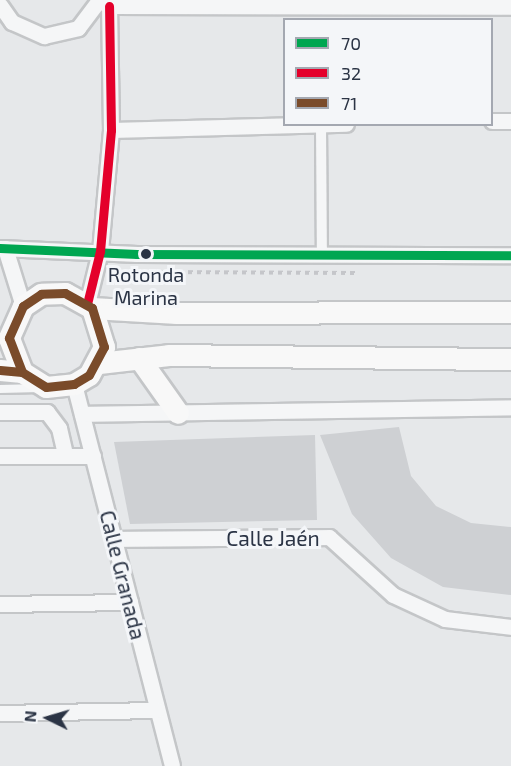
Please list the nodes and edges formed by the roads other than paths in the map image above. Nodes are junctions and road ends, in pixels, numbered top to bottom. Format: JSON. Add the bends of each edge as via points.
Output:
{"nodes":[{"id":1,"x":102,"y":2,"type":"edge"},
{"id":2,"x":511,"y":6,"type":"edge"},
{"id":3,"x":0,"y":7,"type":"edge"},
{"id":4,"x":293,"y":13,"type":"edge"},
{"id":5,"x":493,"y":121,"type":"edge"},
{"id":6,"x":511,"y":121,"type":"edge"},
{"id":7,"x":283,"y":125,"type":"edge"},
{"id":8,"x":321,"y":126,"type":"edge"},
{"id":9,"x":111,"y":130,"type":"junction"},
{"id":10,"x":2,"y":248,"type":"edge"},
{"id":11,"x":100,"y":251,"type":"junction"},
{"id":12,"x":322,"y":254,"type":"junction"},
{"id":13,"x":511,"y":255,"type":"edge"},
{"id":14,"x":89,"y":306,"type":"junction"},
{"id":15,"x":13,"y":311,"type":"edge"},
{"id":16,"x":511,"y":312,"type":"edge"},
{"id":17,"x":139,"y":358,"type":"junction"},
{"id":18,"x":511,"y":359,"type":"edge"},
{"id":19,"x":99,"y":363,"type":"junction"},
{"id":20,"x":0,"y":370,"type":"edge"},
{"id":21,"x":22,"y":372,"type":"junction"},
{"id":22,"x":74,"y":384,"type":"junction"},
{"id":23,"x":46,"y":387,"type":"junction"},
{"id":24,"x":0,"y":389,"type":"edge"},
{"id":25,"x":511,"y":407,"type":"edge"},
{"id":26,"x":0,"y":412,"type":"edge"},
{"id":27,"x":178,"y":413,"type":"junction"},
{"id":28,"x":82,"y":414,"type":"junction"},
{"id":29,"x":65,"y":455,"type":"junction"},
{"id":30,"x":0,"y":456,"type":"edge"},
{"id":31,"x":93,"y":456,"type":"junction"},
{"id":32,"x":114,"y":539,"type":"junction"},
{"id":33,"x":130,"y":602,"type":"junction"},
{"id":34,"x":0,"y":604,"type":"edge"},
{"id":35,"x":511,"y":627,"type":"edge"},
{"id":36,"x":157,"y":710,"type":"junction"},
{"id":37,"x":0,"y":713,"type":"edge"},
{"id":38,"x":172,"y":766,"type":"edge"}],
"edges":[{"from":1,"to":3,"type":"street","via":[[78,28],[44,36],[27,32]]},
{"from":1,"to":4,"type":"street"},
{"from":1,"to":9,"type":"street"},
{"from":2,"to":4,"type":"street"},
{"from":5,"to":6,"type":"street"},
{"from":7,"to":9,"type":"street"},
{"from":8,"to":12,"type":"street"},
{"from":9,"to":11,"type":"street"},
{"from":10,"to":11,"type":"street"},
{"from":10,"to":15,"type":"street"},
{"from":11,"to":12,"type":"street"},
{"from":11,"to":14,"type":"street"},
{"from":12,"to":13,"type":"street"},
{"from":14,"to":15,"type":"main road","via":[[65,293],[41,294]]},
{"from":14,"to":16,"type":"main road","via":[[177,313]]},
{"from":14,"to":19,"type":"main road","via":[[104,333]]},
{"from":15,"to":21,"type":"main road","via":[[9,338]]},
{"from":17,"to":18,"type":"main road"},
{"from":17,"to":19,"type":"main road"},
{"from":17,"to":27,"type":"main road"},
{"from":19,"to":22,"type":"main road"},
{"from":20,"to":21,"type":"main road"},
{"from":21,"to":23,"type":"main road"},
{"from":22,"to":23,"type":"main road"},
{"from":22,"to":28,"type":"street","name":"Calle Granada"},
{"from":23,"to":24,"type":"lane"},
{"from":25,"to":27,"type":"street"},
{"from":26,"to":29,"type":"street","via":[[47,412],[59,428]]},
{"from":27,"to":28,"type":"street"},
{"from":28,"to":31,"type":"street","name":"Calle Granada"},
{"from":29,"to":30,"type":"street"},
{"from":29,"to":31,"type":"street"},
{"from":31,"to":32,"type":"street","name":"Calle Granada"},
{"from":32,"to":33,"type":"street","name":"Calle Granada"},
{"from":32,"to":35,"type":"street","name":"Calle Jaén","via":[[329,537],[393,595],[445,619]]},
{"from":33,"to":34,"type":"street"},
{"from":33,"to":36,"type":"street","name":"Calle Granada"},
{"from":36,"to":37,"type":"street"},
{"from":36,"to":38,"type":"street","name":"Calle Granada"}]}
